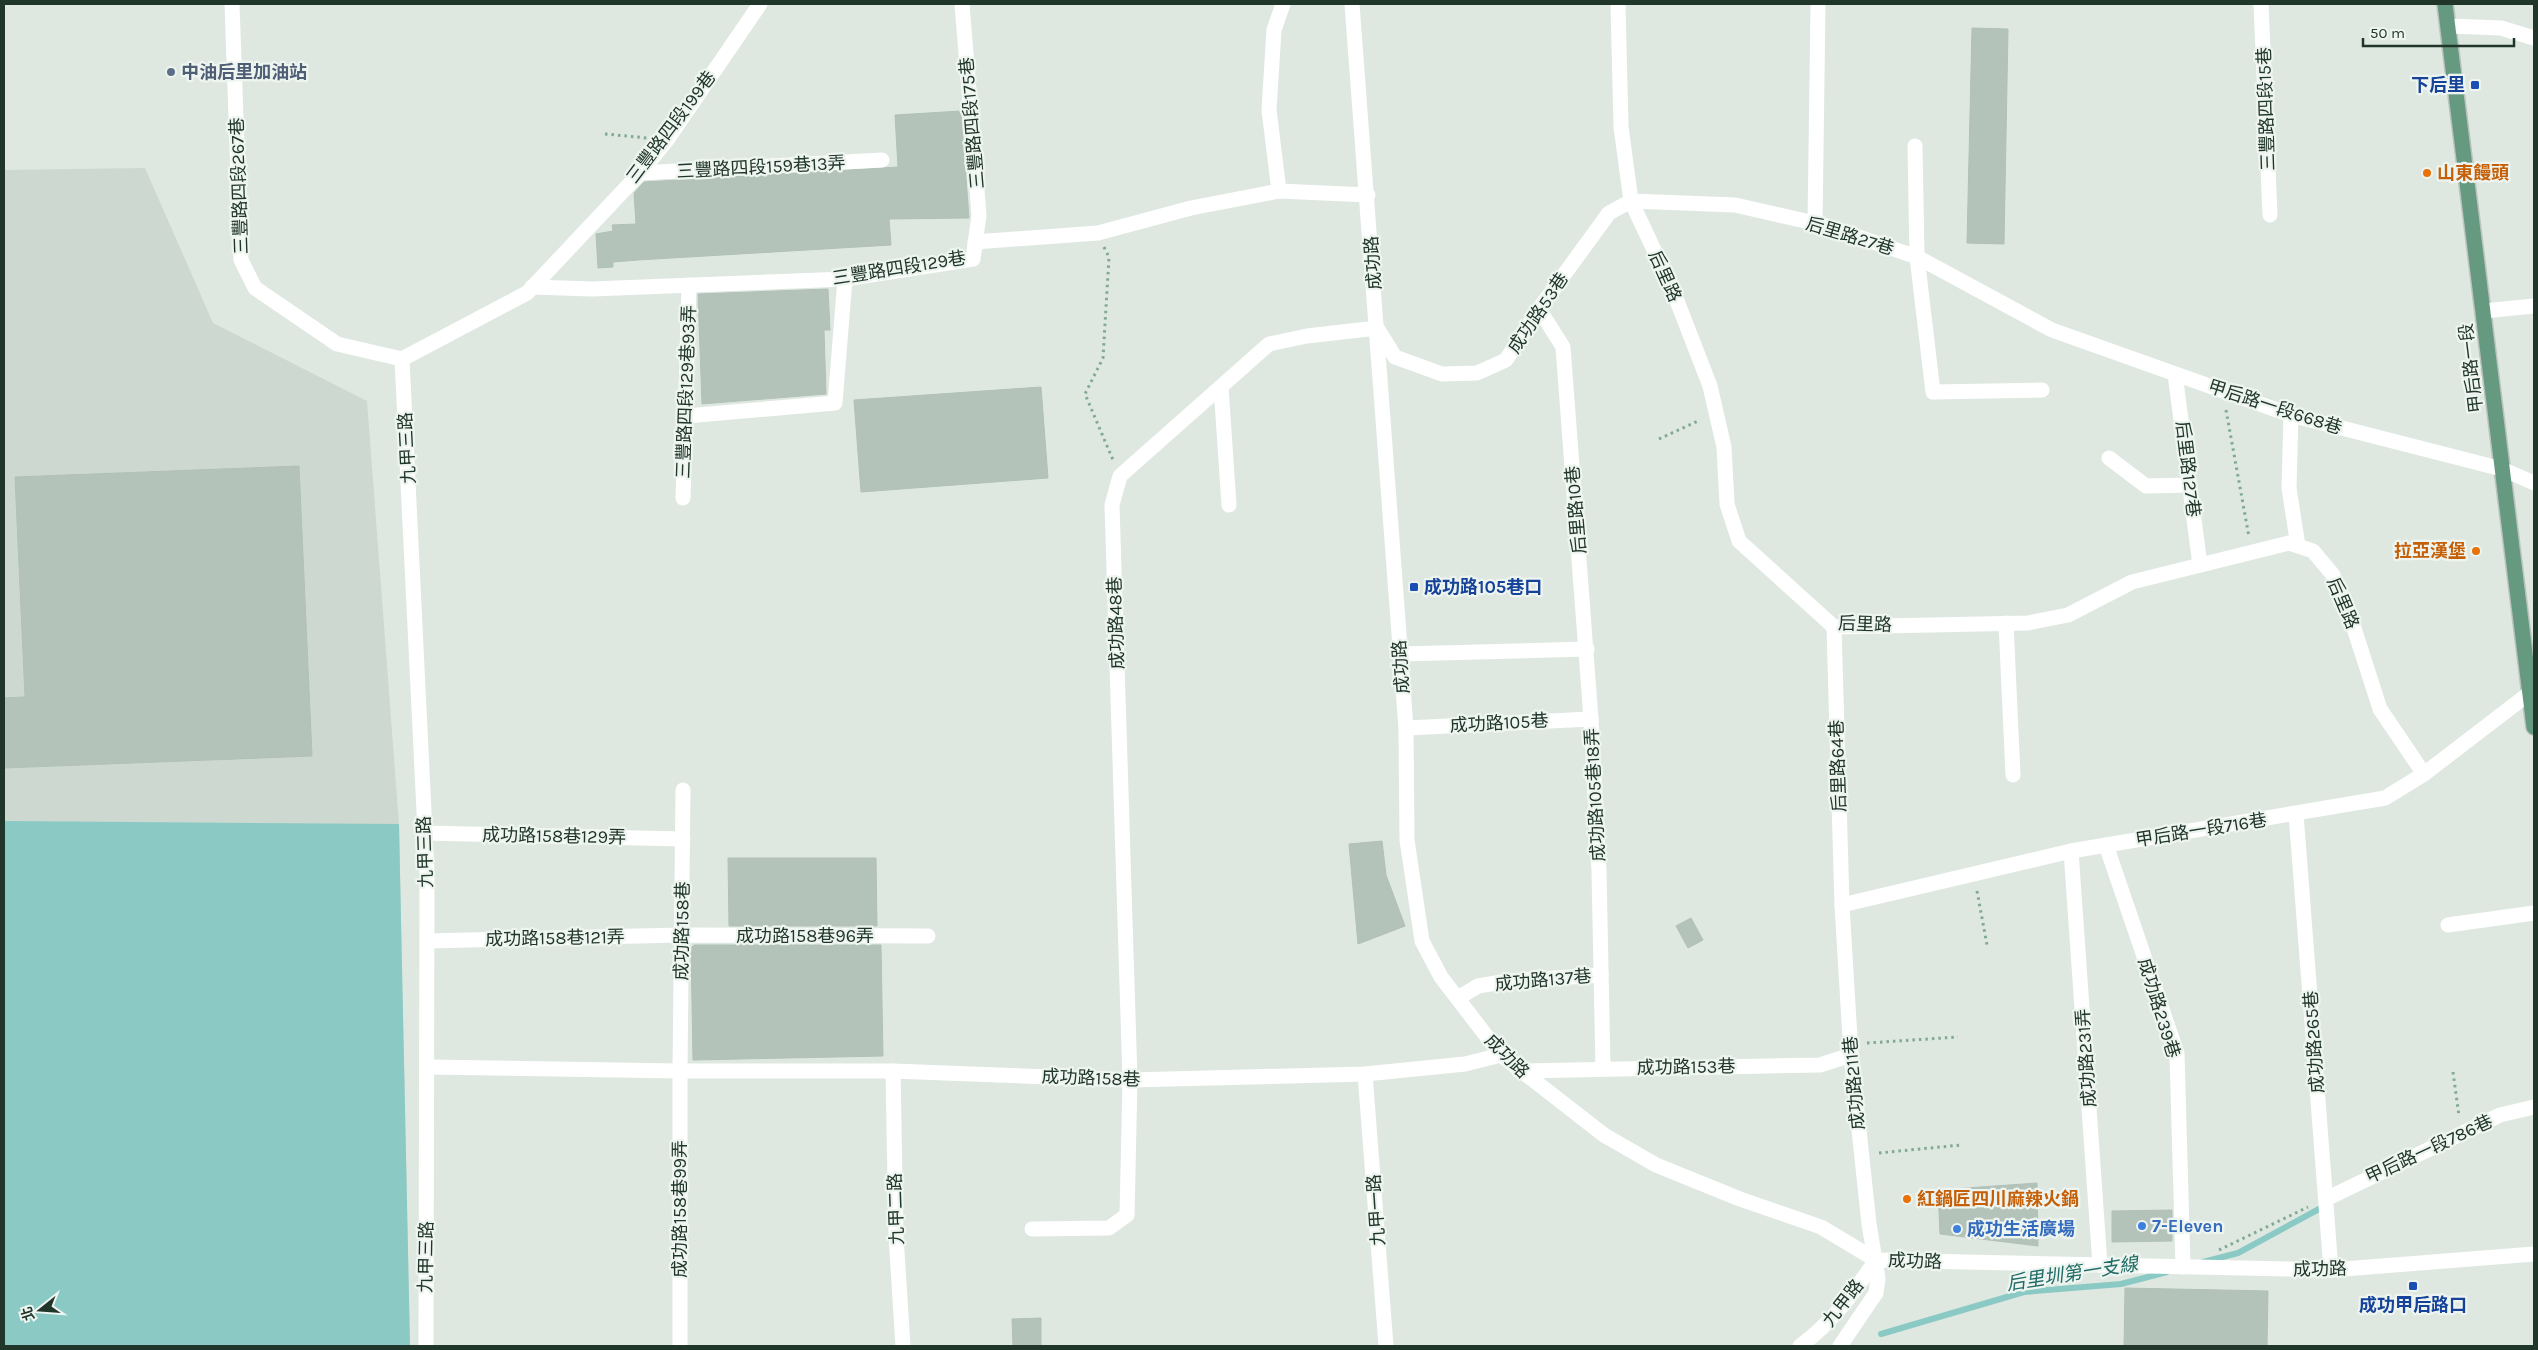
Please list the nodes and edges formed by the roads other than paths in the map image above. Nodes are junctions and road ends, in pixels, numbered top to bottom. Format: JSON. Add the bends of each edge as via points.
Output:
{"nodes":[{"id":1,"x":232,"y":4,"type":"edge"},
{"id":2,"x":760,"y":4,"type":"edge"},
{"id":3,"x":962,"y":4,"type":"edge"},
{"id":4,"x":1283,"y":4,"type":"edge"},
{"id":5,"x":1352,"y":4,"type":"edge"},
{"id":6,"x":1618,"y":4,"type":"edge"},
{"id":7,"x":1818,"y":4,"type":"edge"},
{"id":8,"x":2261,"y":4,"type":"edge"},
{"id":9,"x":2446,"y":4,"type":"edge"},
{"id":10,"x":2449,"y":26,"type":"junction"},
{"id":11,"x":2534,"y":38,"type":"edge"},
{"id":12,"x":1915,"y":146,"type":"dead end"},
{"id":13,"x":882,"y":160,"type":"dead end"},
{"id":14,"x":640,"y":173,"type":"junction"},
{"id":15,"x":1279,"y":192,"type":"junction"},
{"id":16,"x":1368,"y":195,"type":"junction"},
{"id":17,"x":1631,"y":201,"type":"junction"},
{"id":18,"x":2270,"y":215,"type":"dead end"},
{"id":19,"x":1815,"y":224,"type":"junction"},
{"id":20,"x":976,"y":242,"type":"junction"},
{"id":21,"x":1917,"y":257,"type":"junction"},
{"id":22,"x":846,"y":279,"type":"junction"},
{"id":23,"x":689,"y":285,"type":"junction"},
{"id":24,"x":532,"y":288,"type":"junction"},
{"id":25,"x":2534,"y":306,"type":"edge"},
{"id":26,"x":1538,"y":309,"type":"junction"},
{"id":27,"x":2483,"y":311,"type":"junction"},
{"id":28,"x":1377,"y":328,"type":"junction"},
{"id":29,"x":2052,"y":330,"type":"joint"},
{"id":30,"x":402,"y":359,"type":"junction"},
{"id":31,"x":2175,"y":374,"type":"junction"},
{"id":32,"x":1221,"y":387,"type":"junction"},
{"id":33,"x":2042,"y":390,"type":"dead end"},
{"id":34,"x":2291,"y":415,"type":"junction"},
{"id":35,"x":686,"y":416,"type":"junction"},
{"id":36,"x":2109,"y":458,"type":"dead end"},
{"id":37,"x":2502,"y":470,"type":"junction"},
{"id":38,"x":2534,"y":483,"type":"edge"},
{"id":39,"x":2190,"y":484,"type":"junction"},
{"id":40,"x":683,"y":498,"type":"dead end"},
{"id":41,"x":1229,"y":505,"type":"dead end"},
{"id":42,"x":2298,"y":546,"type":"junction"},
{"id":43,"x":2200,"y":565,"type":"junction"},
{"id":44,"x":2006,"y":623,"type":"junction"},
{"id":45,"x":1834,"y":627,"type":"junction"},
{"id":46,"x":1587,"y":649,"type":"junction"},
{"id":47,"x":1401,"y":654,"type":"junction"},
{"id":48,"x":2531,"y":692,"type":"junction"},
{"id":49,"x":1591,"y":719,"type":"junction"},
{"id":50,"x":1406,"y":728,"type":"junction"},
{"id":51,"x":2534,"y":728,"type":"edge"},
{"id":52,"x":2424,"y":774,"type":"junction"},
{"id":53,"x":2013,"y":775,"type":"dead end"},
{"id":54,"x":683,"y":790,"type":"dead end"},
{"id":55,"x":2296,"y":814,"type":"junction"},
{"id":56,"x":425,"y":833,"type":"junction"},
{"id":57,"x":683,"y":839,"type":"junction"},
{"id":58,"x":2106,"y":845,"type":"junction"},
{"id":59,"x":2071,"y":851,"type":"junction"},
{"id":60,"x":1842,"y":904,"type":"junction"},
{"id":61,"x":2534,"y":913,"type":"edge"},
{"id":62,"x":2448,"y":925,"type":"dead end"},
{"id":63,"x":682,"y":935,"type":"junction"},
{"id":64,"x":928,"y":936,"type":"dead end"},
{"id":65,"x":428,"y":941,"type":"junction"},
{"id":66,"x":1601,"y":975,"type":"junction"},
{"id":67,"x":1458,"y":998,"type":"junction"},
{"id":68,"x":1851,"y":1050,"type":"junction"},
{"id":69,"x":1501,"y":1055,"type":"junction"},
{"id":70,"x":428,"y":1067,"type":"junction"},
{"id":71,"x":1604,"y":1068,"type":"junction"},
{"id":72,"x":680,"y":1071,"type":"junction"},
{"id":73,"x":893,"y":1071,"type":"junction"},
{"id":74,"x":1519,"y":1071,"type":"junction"},
{"id":75,"x":1365,"y":1074,"type":"junction"},
{"id":76,"x":1130,"y":1080,"type":"junction"},
{"id":77,"x":2534,"y":1106,"type":"edge"},
{"id":78,"x":2326,"y":1198,"type":"junction"},
{"id":79,"x":1032,"y":1230,"type":"dead end"},
{"id":80,"x":2534,"y":1254,"type":"edge"},
{"id":81,"x":1876,"y":1260,"type":"junction"},
{"id":82,"x":2100,"y":1265,"type":"junction"},
{"id":83,"x":2183,"y":1267,"type":"junction"},
{"id":84,"x":2331,"y":1270,"type":"junction"},
{"id":85,"x":426,"y":1346,"type":"edge"},
{"id":86,"x":680,"y":1346,"type":"edge"},
{"id":87,"x":903,"y":1346,"type":"edge"},
{"id":88,"x":1386,"y":1346,"type":"edge"},
{"id":89,"x":1800,"y":1346,"type":"edge"},
{"id":90,"x":1840,"y":1346,"type":"edge"}],
"edges":[{"from":1,"to":30,"type":"street","name":"三豐路四段267巷","via":[[241,260],[255,288],[337,344]]},
{"from":2,"to":14,"type":"street","name":"三豐路四段199巷","via":[[667,140]]},
{"from":3,"to":20,"type":"street","name":"三豐路四段175巷","via":[[979,215]]},
{"from":4,"to":15,"type":"street","via":[[1274,30],[1269,110]]},
{"from":5,"to":16,"type":"street","name":"成功路"},
{"from":6,"to":17,"type":"street","name":"后里路","via":[[1621,127]]},
{"from":7,"to":19,"type":"street"},
{"from":8,"to":18,"type":"street","name":"三豐路四段15巷"},
{"from":9,"to":10,"type":"main road","name":"甲后路一段"},
{"from":10,"to":11,"type":"street","via":[[2501,28]]},
{"from":10,"to":27,"type":"main road","name":"甲后路一段"},
{"from":12,"to":21,"type":"street"},
{"from":13,"to":14,"type":"street","name":"三豐路四段159巷13弄"},
{"from":14,"to":24,"type":"street","name":"三豐路四段199巷"},
{"from":15,"to":16,"type":"street","name":"三豐路四段129巷"},
{"from":15,"to":20,"type":"street","name":"三豐路四段129巷","via":[[1191,208],[1098,233]]},
{"from":16,"to":28,"type":"street","name":"成功路"},
{"from":17,"to":19,"type":"street","name":"后里路27巷","via":[[1735,205]]},
{"from":17,"to":26,"type":"street","name":"成功路53巷","via":[[1609,213]]},
{"from":17,"to":45,"type":"street","name":"后里路","via":[[1672,288],[1710,386],[1724,447],[1727,504],[1739,541]]},
{"from":19,"to":21,"type":"street","name":"后里路27巷"},
{"from":20,"to":22,"type":"street","name":"三豐路四段129巷","via":[[973,259]]},
{"from":21,"to":29,"type":"street","name":"后里路27巷"},
{"from":21,"to":33,"type":"street","via":[[1933,392]]},
{"from":22,"to":23,"type":"street","name":"三豐路四段129巷"},
{"from":22,"to":35,"type":"street","via":[[835,403]]},
{"from":23,"to":24,"type":"street","name":"三豐路四段129巷"},
{"from":23,"to":35,"type":"street","name":"三豐路四段129巷93弄"},
{"from":24,"to":30,"type":"street","name":"三豐路四段199巷"},
{"from":25,"to":27,"type":"street"},
{"from":26,"to":28,"type":"street","name":"成功路53巷","via":[[1506,360],[1477,373],[1442,374],[1395,357]]},
{"from":26,"to":46,"type":"street","name":"后里路10巷","via":[[1563,347]]},
{"from":27,"to":37,"type":"main road","name":"甲后路一段"},
{"from":28,"to":32,"type":"street","via":[[1269,344]]},
{"from":28,"to":47,"type":"street","name":"成功路"},
{"from":29,"to":31,"type":"street","name":"甲后路一段668巷"},
{"from":30,"to":56,"type":"street","name":"九甲三路"},
{"from":31,"to":34,"type":"street","name":"甲后路一段668巷"},
{"from":31,"to":39,"type":"street","name":"后里路127巷"},
{"from":32,"to":41,"type":"street"},
{"from":32,"to":76,"type":"street","name":"成功路48巷","via":[[1120,476],[1112,505]]},
{"from":34,"to":37,"type":"street","name":"甲后路一段668巷"},
{"from":34,"to":42,"type":"street","via":[[2289,488]]},
{"from":35,"to":40,"type":"street","name":"三豐路四段129巷93弄"},
{"from":36,"to":39,"type":"street","via":[[2146,486]]},
{"from":37,"to":38,"type":"street","name":"甲后路一段668巷"},
{"from":37,"to":48,"type":"main road","name":"甲后路一段"},
{"from":39,"to":43,"type":"street","name":"后里路127巷"},
{"from":42,"to":43,"type":"street","name":"后里路","via":[[2289,543]]},
{"from":42,"to":52,"type":"street","name":"后里路","via":[[2313,551],[2333,575],[2354,625],[2380,710]]},
{"from":43,"to":44,"type":"street","name":"后里路","via":[[2132,582],[2068,615],[2028,623]]},
{"from":44,"to":45,"type":"street","name":"后里路"},
{"from":44,"to":53,"type":"street"},
{"from":45,"to":60,"type":"street","name":"后里路64巷"},
{"from":46,"to":47,"type":"street"},
{"from":46,"to":49,"type":"street","name":"后里路10巷"},
{"from":47,"to":50,"type":"street","name":"成功路"},
{"from":48,"to":51,"type":"main road","name":"甲后路一段"},
{"from":48,"to":52,"type":"street","name":"甲后路一段716巷"},
{"from":49,"to":50,"type":"street","name":"成功路105巷"},
{"from":49,"to":66,"type":"street","name":"成功路105巷18弄"},
{"from":50,"to":67,"type":"street","name":"成功路","via":[[1407,840],[1422,941],[1441,976]]},
{"from":52,"to":55,"type":"street","name":"甲后路一段716巷","via":[[2385,798]]},
{"from":54,"to":57,"type":"street","name":"成功路158巷"},
{"from":55,"to":58,"type":"street","name":"甲后路一段716巷"},
{"from":55,"to":78,"type":"street","name":"成功路265巷"},
{"from":56,"to":57,"type":"street","name":"成功路158巷129弄"},
{"from":56,"to":65,"type":"street","name":"九甲三路"},
{"from":57,"to":63,"type":"street","name":"成功路158巷"},
{"from":58,"to":59,"type":"street","name":"甲后路一段716巷"},
{"from":58,"to":83,"type":"street","name":"成功路239巷","via":[[2177,1053]]},
{"from":59,"to":60,"type":"street","name":"甲后路一段716巷"},
{"from":59,"to":82,"type":"street","name":"成功路231弄"},
{"from":60,"to":68,"type":"street","name":"成功路211巷"},
{"from":61,"to":62,"type":"street"},
{"from":63,"to":64,"type":"street","name":"成功路158巷96弄"},
{"from":63,"to":65,"type":"street","name":"成功路158巷121弄"},
{"from":63,"to":72,"type":"street","name":"成功路158巷"},
{"from":65,"to":70,"type":"street","name":"九甲三路"},
{"from":66,"to":67,"type":"street","name":"成功路137巷","via":[[1508,981],[1478,986]]},
{"from":66,"to":71,"type":"street","name":"成功路105巷18弄"},
{"from":67,"to":69,"type":"street","name":"成功路"},
{"from":68,"to":71,"type":"street","name":"成功路153巷","via":[[1820,1065]]},
{"from":68,"to":81,"type":"street","name":"成功路211巷","via":[[1869,1224]]},
{"from":69,"to":74,"type":"street","name":"成功路"},
{"from":69,"to":75,"type":"street","name":"成功路158巷","via":[[1465,1064]]},
{"from":70,"to":72,"type":"street","name":"成功路158巷"},
{"from":70,"to":85,"type":"street","name":"九甲三路"},
{"from":71,"to":74,"type":"street","name":"成功路153巷"},
{"from":72,"to":73,"type":"street","name":"成功路158巷"},
{"from":72,"to":86,"type":"street","name":"成功路158巷99弄"},
{"from":73,"to":76,"type":"street","name":"成功路158巷"},
{"from":73,"to":87,"type":"street","name":"九甲二路","via":[[896,1236]]},
{"from":74,"to":81,"type":"street","name":"成功路","via":[[1604,1135],[1656,1165],[1821,1227]]},
{"from":75,"to":76,"type":"street","name":"成功路158巷"},
{"from":75,"to":88,"type":"street","name":"九甲一路"},
{"from":76,"to":79,"type":"street","name":"成功路48巷","via":[[1128,1215],[1110,1228]]},
{"from":77,"to":78,"type":"street","name":"甲后路一段786巷","via":[[2500,1115]]},
{"from":78,"to":84,"type":"street","name":"成功路265巷"},
{"from":80,"to":84,"type":"street","name":"成功路"},
{"from":81,"to":82,"type":"street","name":"成功路"},
{"from":81,"to":89,"type":"street","name":"九甲路","via":[[1822,1330]]},
{"from":81,"to":90,"type":"street","name":"九甲路","via":[[1876,1293]]},
{"from":82,"to":83,"type":"street","name":"成功路"},
{"from":83,"to":84,"type":"street","name":"成功路"}]}
